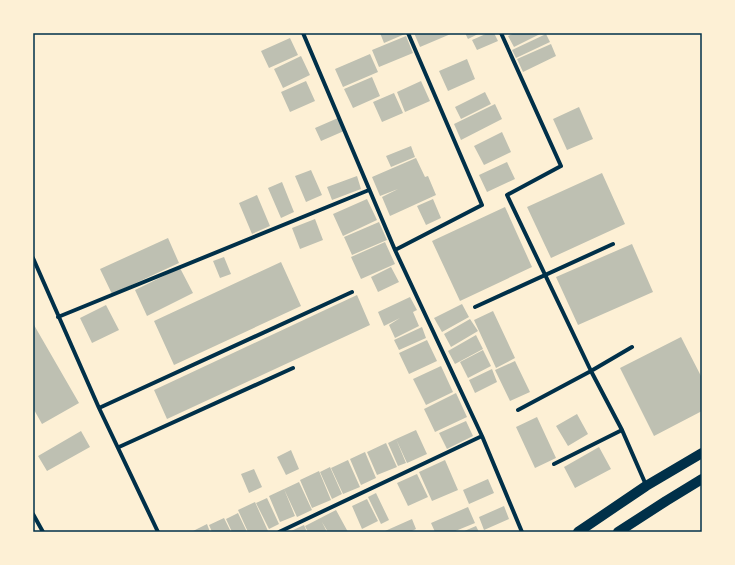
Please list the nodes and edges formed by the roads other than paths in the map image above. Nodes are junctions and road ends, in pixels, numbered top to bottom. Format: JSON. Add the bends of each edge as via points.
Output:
{"nodes":[{"id":1,"x":303,"y":33,"type":"edge"},
{"id":2,"x":408,"y":33,"type":"edge"},
{"id":3,"x":501,"y":33,"type":"edge"},
{"id":4,"x":369,"y":190,"type":"junction"},
{"id":5,"x":613,"y":244,"type":"dead end"},
{"id":6,"x":395,"y":250,"type":"junction"},
{"id":7,"x":33,"y":258,"type":"edge"},
{"id":8,"x":546,"y":276,"type":"junction"},
{"id":9,"x":352,"y":292,"type":"dead end"},
{"id":10,"x":476,"y":307,"type":"dead end"},
{"id":11,"x":58,"y":316,"type":"junction"},
{"id":12,"x":632,"y":347,"type":"dead end"},
{"id":13,"x":293,"y":368,"type":"dead end"},
{"id":14,"x":591,"y":370,"type":"junction"},
{"id":15,"x":99,"y":408,"type":"junction"},
{"id":16,"x":518,"y":410,"type":"dead end"},
{"id":17,"x":622,"y":430,"type":"junction"},
{"id":18,"x":482,"y":436,"type":"junction"},
{"id":19,"x":119,"y":447,"type":"junction"},
{"id":20,"x":702,"y":453,"type":"edge"},
{"id":21,"x":554,"y":464,"type":"dead end"},
{"id":22,"x":702,"y":479,"type":"edge"},
{"id":23,"x":646,"y":486,"type":"junction"},
{"id":24,"x":33,"y":514,"type":"edge"},
{"id":25,"x":43,"y":532,"type":"edge"},
{"id":26,"x":158,"y":532,"type":"edge"},
{"id":27,"x":280,"y":532,"type":"edge"},
{"id":28,"x":522,"y":532,"type":"edge"},
{"id":29,"x":578,"y":532,"type":"edge"},
{"id":30,"x":618,"y":532,"type":"edge"}],
"edges":[{"from":1,"to":4,"type":"street"},
{"from":2,"to":6,"type":"street","via":[[482,205]]},
{"from":3,"to":8,"type":"street","via":[[561,166],[507,195]]},
{"from":4,"to":6,"type":"street"},
{"from":4,"to":11,"type":"street"},
{"from":5,"to":8,"type":"street"},
{"from":6,"to":18,"type":"street"},
{"from":7,"to":11,"type":"street"},
{"from":8,"to":10,"type":"street"},
{"from":8,"to":14,"type":"street"},
{"from":9,"to":15,"type":"street"},
{"from":11,"to":15,"type":"street"},
{"from":12,"to":14,"type":"street"},
{"from":13,"to":19,"type":"street"},
{"from":14,"to":16,"type":"street"},
{"from":14,"to":17,"type":"street"},
{"from":15,"to":19,"type":"street"},
{"from":17,"to":21,"type":"street"},
{"from":17,"to":23,"type":"street"},
{"from":18,"to":27,"type":"street"},
{"from":18,"to":28,"type":"street"},
{"from":19,"to":26,"type":"street"},
{"from":20,"to":23,"type":"highway"},
{"from":22,"to":30,"type":"highway"},
{"from":23,"to":29,"type":"highway"},
{"from":24,"to":25,"type":"street"}]}
